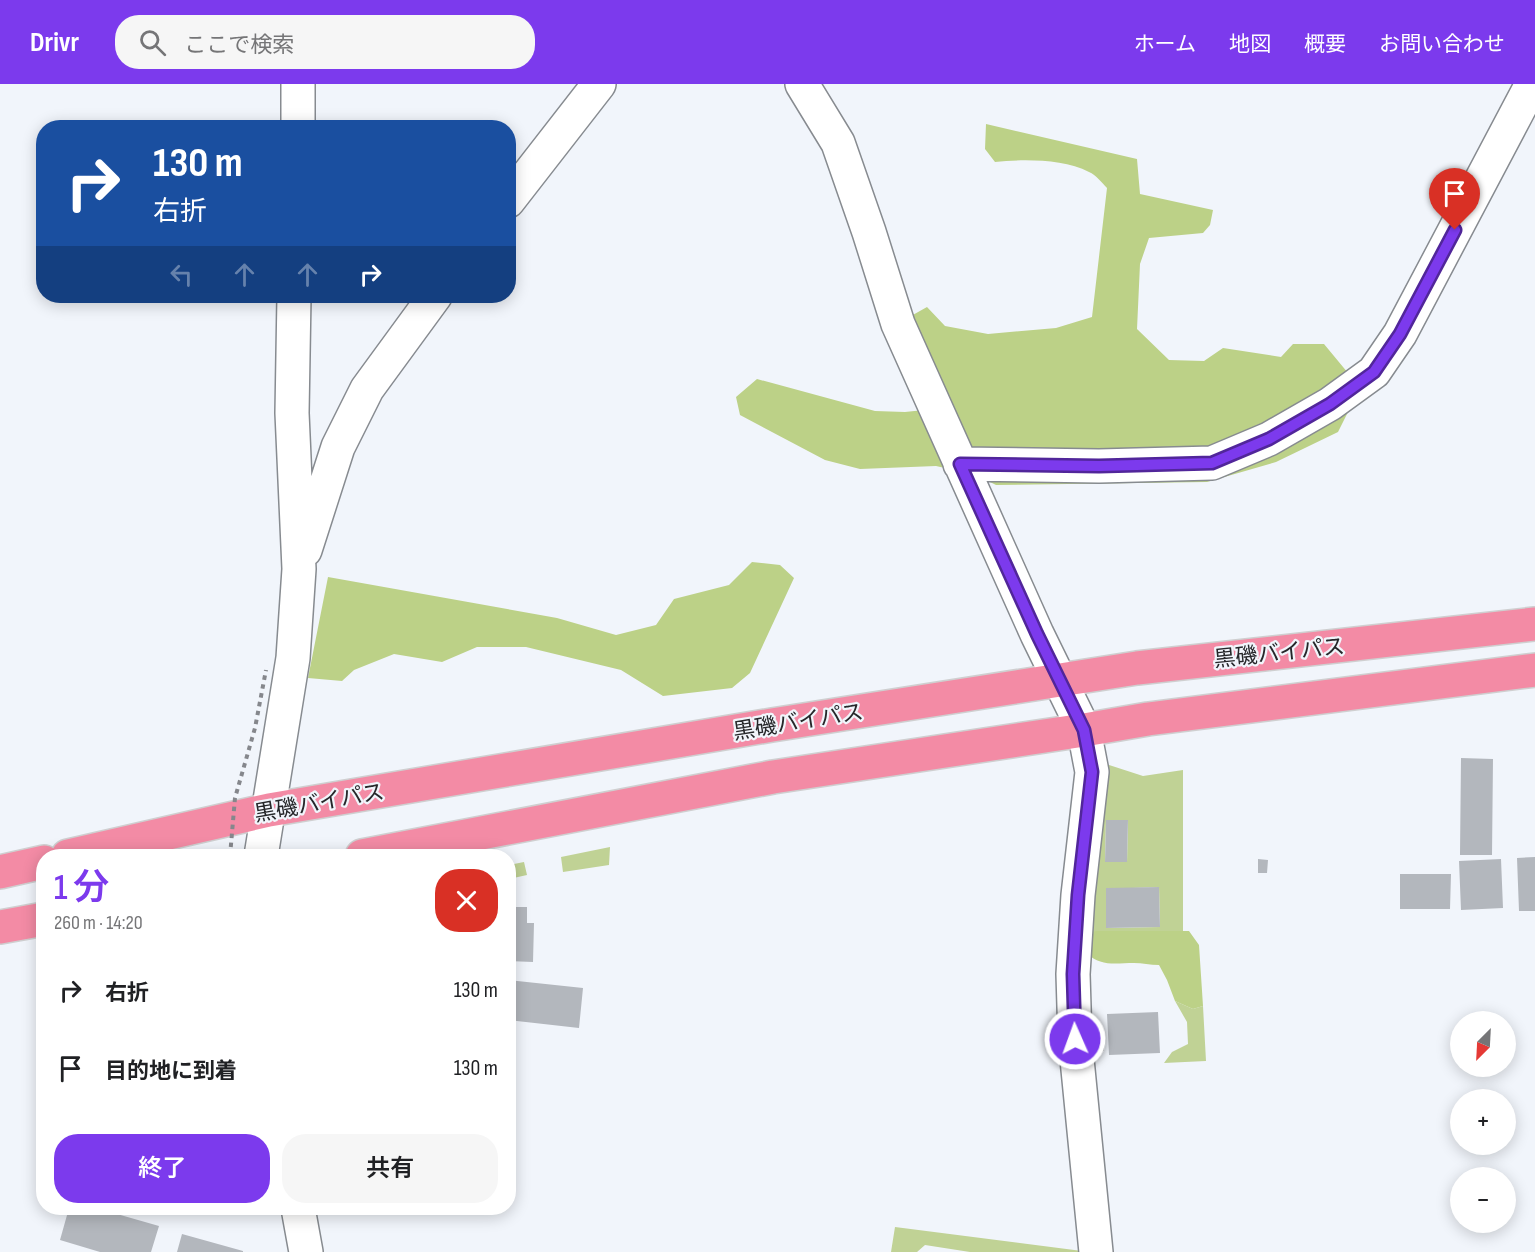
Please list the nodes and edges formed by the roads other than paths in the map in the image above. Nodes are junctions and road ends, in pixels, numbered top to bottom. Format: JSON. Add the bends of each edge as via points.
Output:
{"nodes":[{"id":1,"x":298,"y":84,"type":"edge"},
{"id":2,"x":599,"y":84,"type":"edge"},
{"id":3,"x":802,"y":84,"type":"edge"},
{"id":4,"x":1532,"y":84,"type":"edge"},
{"id":5,"x":298,"y":120,"type":"edge"},
{"id":6,"x":516,"y":191,"type":"edge"},
{"id":7,"x":294,"y":303,"type":"edge"},
{"id":8,"x":430,"y":303,"type":"edge"},
{"id":9,"x":960,"y":464,"type":"junction"},
{"id":10,"x":299,"y":569,"type":"junction"},
{"id":11,"x":1535,"y":624,"type":"edge"},
{"id":12,"x":1535,"y":670,"type":"edge"},
{"id":13,"x":1060,"y":680,"type":"junction"},
{"id":14,"x":1084,"y":730,"type":"junction"},
{"id":15,"x":268,"y":810,"type":"junction"},
{"id":16,"x":98,"y":849,"type":"edge"},
{"id":17,"x":262,"y":849,"type":"edge"},
{"id":18,"x":398,"y":849,"type":"edge"},
{"id":19,"x":36,"y":864,"type":"edge"},
{"id":20,"x":0,"y":872,"type":"edge"},
{"id":21,"x":36,"y":920,"type":"edge"},
{"id":22,"x":0,"y":927,"type":"edge"},
{"id":23,"x":299,"y":1215,"type":"edge"},
{"id":24,"x":306,"y":1252,"type":"edge"},
{"id":25,"x":1096,"y":1252,"type":"edge"}],
"edges":[{"from":1,"to":5,"type":"street"},
{"from":2,"to":6,"type":"street"},
{"from":3,"to":9,"type":"street","via":[[838,143],[898,324]]},
{"from":4,"to":9,"type":"street","via":[[1400,334],[1374,372],[1330,404],[1269,439],[1212,463]]},
{"from":7,"to":10,"type":"street","via":[[292,413]]},
{"from":8,"to":10,"type":"street","via":[[367,390],[353,418],[339,447]]},
{"from":9,"to":13,"type":"street"},
{"from":10,"to":15,"type":"street","via":[[293,658]]},
{"from":11,"to":13,"type":"highway","name":"黒磯バイパス"},
{"from":12,"to":14,"type":"highway"},
{"from":13,"to":14,"type":"street"},
{"from":13,"to":15,"type":"highway","name":"黒磯バイパス","via":[[772,724]]},
{"from":14,"to":18,"type":"highway","via":[[773,777]]},
{"from":14,"to":25,"type":"street","via":[[1092,772],[1073,974],[1075,1039]]},
{"from":15,"to":16,"type":"highway","name":"黒磯バイパス"},
{"from":15,"to":17,"type":"street"},
{"from":19,"to":20,"type":"highway"},
{"from":21,"to":22,"type":"highway"},
{"from":23,"to":24,"type":"street"}]}
